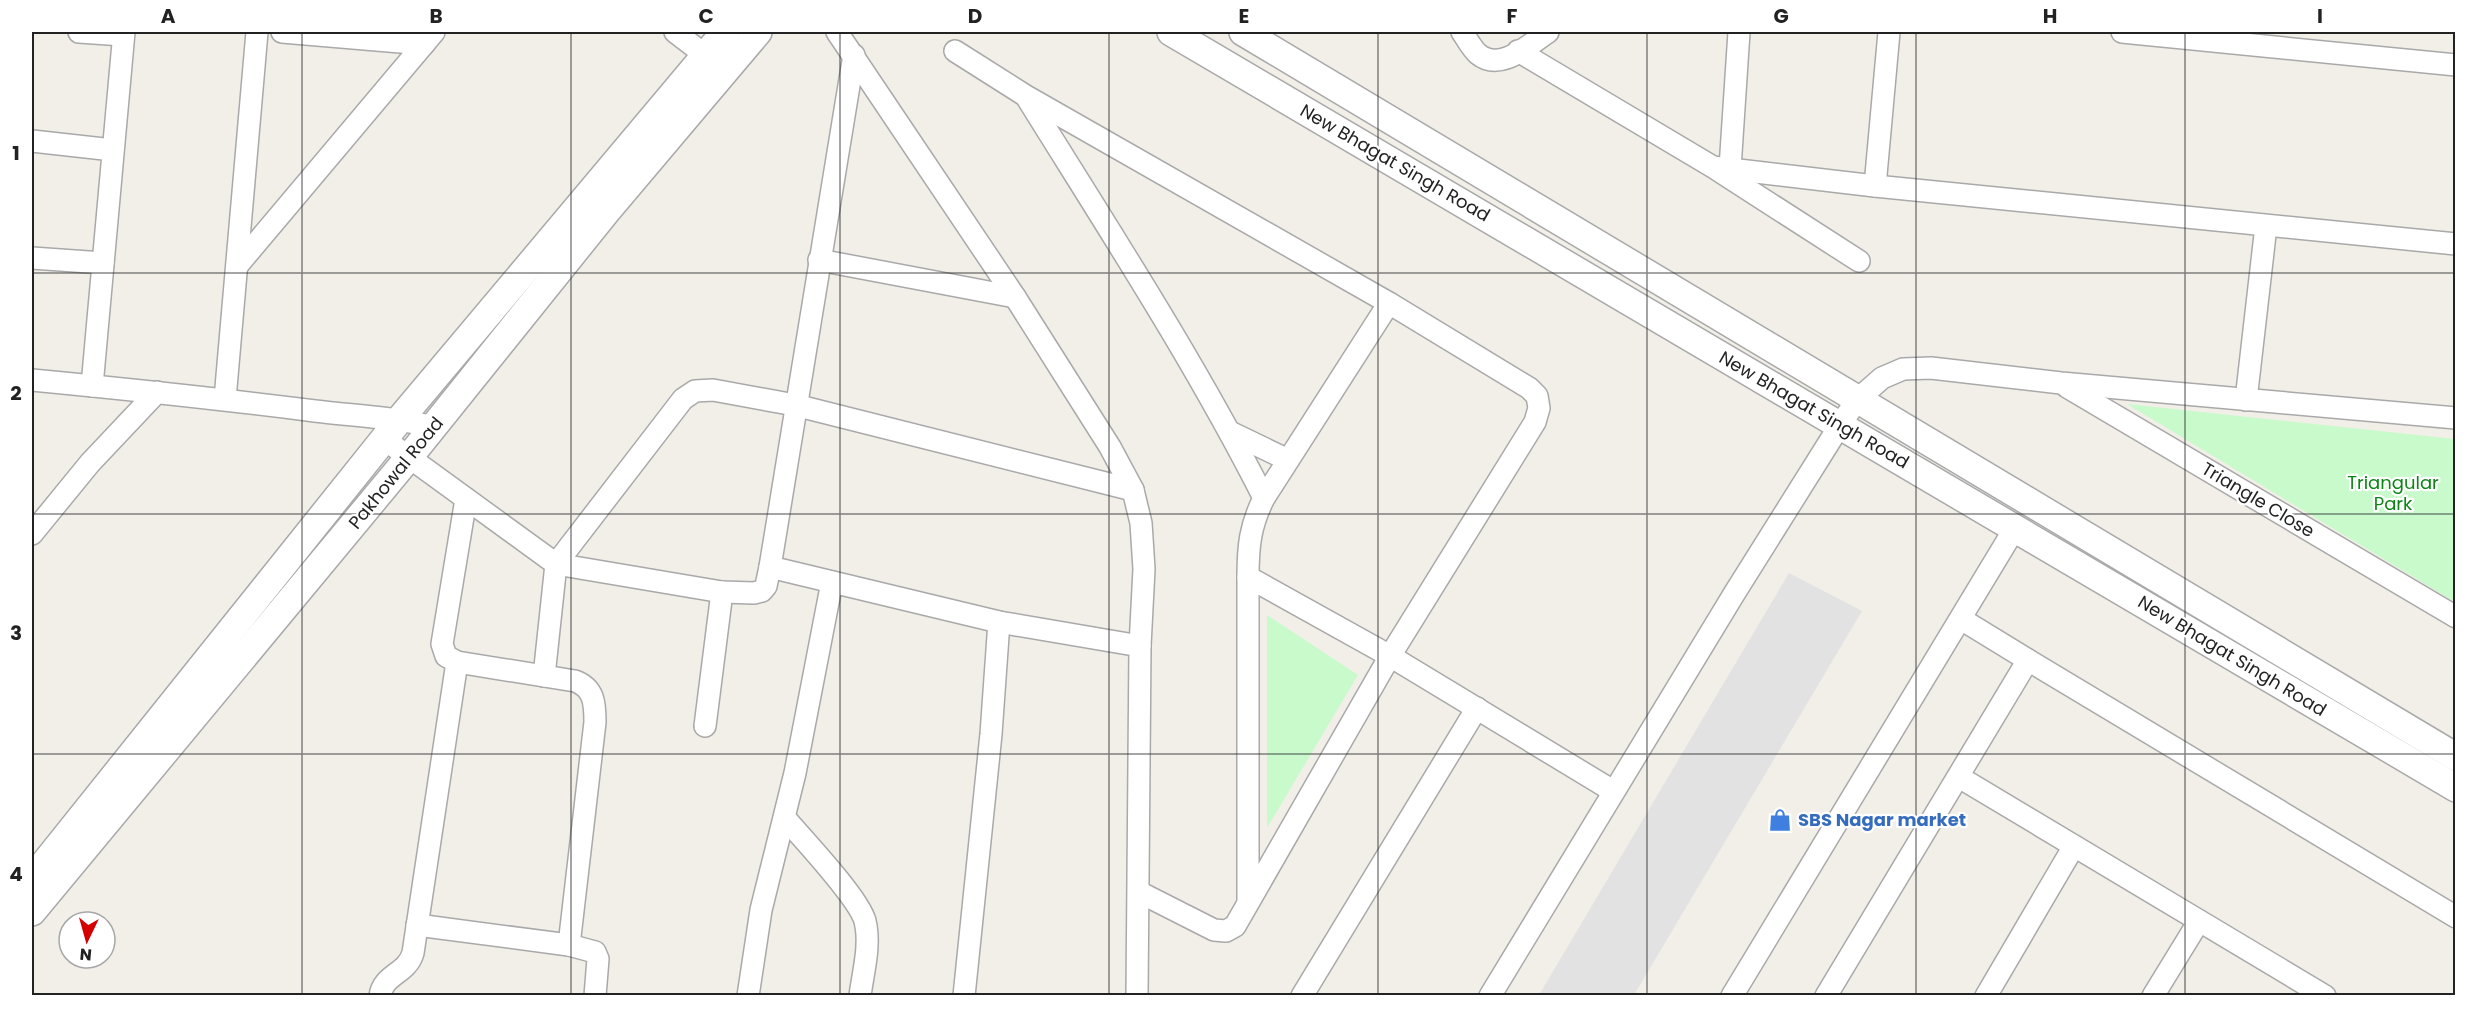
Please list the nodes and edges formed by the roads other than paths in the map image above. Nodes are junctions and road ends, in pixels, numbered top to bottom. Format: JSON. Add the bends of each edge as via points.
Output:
{"nodes":[{"id":1,"x":78,"y":32,"type":"edge"},
{"id":2,"x":257,"y":32,"type":"edge"},
{"id":3,"x":282,"y":32,"type":"edge"},
{"id":4,"x":675,"y":32,"type":"edge"},
{"id":5,"x":725,"y":32,"type":"edge"},
{"id":6,"x":758,"y":32,"type":"edge"},
{"id":7,"x":837,"y":32,"type":"edge"},
{"id":8,"x":1243,"y":32,"type":"edge"},
{"id":9,"x":1462,"y":32,"type":"edge"},
{"id":10,"x":1548,"y":32,"type":"edge"},
{"id":11,"x":1738,"y":32,"type":"edge"},
{"id":12,"x":1889,"y":32,"type":"edge"},
{"id":13,"x":2122,"y":32,"type":"edge"},
{"id":14,"x":123,"y":34,"type":"edge"},
{"id":15,"x":1181,"y":34,"type":"edge"},
{"id":16,"x":429,"y":38,"type":"edge"},
{"id":17,"x":955,"y":51,"type":"dead end"},
{"id":18,"x":1518,"y":51,"type":"junction"},
{"id":19,"x":705,"y":56,"type":"junction"},
{"id":20,"x":854,"y":56,"type":"junction"},
{"id":21,"x":2456,"y":65,"type":"edge"},
{"id":22,"x":1026,"y":96,"type":"junction"},
{"id":23,"x":32,"y":141,"type":"edge"},
{"id":24,"x":113,"y":150,"type":"junction"},
{"id":25,"x":1721,"y":168,"type":"junction"},
{"id":26,"x":1875,"y":186,"type":"junction"},
{"id":27,"x":2266,"y":226,"type":"junction"},
{"id":28,"x":2456,"y":244,"type":"edge"},
{"id":29,"x":32,"y":258,"type":"edge"},
{"id":30,"x":819,"y":260,"type":"junction"},
{"id":31,"x":1859,"y":261,"type":"dead end"},
{"id":32,"x":103,"y":263,"type":"junction"},
{"id":33,"x":237,"y":266,"type":"junction"},
{"id":34,"x":1015,"y":297,"type":"junction"},
{"id":35,"x":1389,"y":303,"type":"junction"},
{"id":36,"x":32,"y":380,"type":"edge"},
{"id":37,"x":2061,"y":383,"type":"junction"},
{"id":38,"x":92,"y":386,"type":"junction"},
{"id":39,"x":157,"y":392,"type":"junction"},
{"id":40,"x":225,"y":399,"type":"junction"},
{"id":41,"x":1857,"y":400,"type":"junction"},
{"id":42,"x":2246,"y":400,"type":"junction"},
{"id":43,"x":795,"y":405,"type":"junction"},
{"id":44,"x":2456,"y":418,"type":"edge"},
{"id":45,"x":1840,"y":425,"type":"junction"},
{"id":46,"x":433,"y":427,"type":"junction"},
{"id":47,"x":392,"y":429,"type":"junction"},
{"id":48,"x":1230,"y":432,"type":"junction"},
{"id":49,"x":410,"y":456,"type":"junction"},
{"id":50,"x":1288,"y":460,"type":"junction"},
{"id":51,"x":1133,"y":490,"type":"junction"},
{"id":52,"x":1264,"y":498,"type":"junction"},
{"id":53,"x":466,"y":500,"type":"junction"},
{"id":54,"x":2029,"y":502,"type":"junction"},
{"id":55,"x":2015,"y":528,"type":"junction"},
{"id":56,"x":32,"y":534,"type":"edge"},
{"id":57,"x":556,"y":564,"type":"junction"},
{"id":58,"x":770,"y":567,"type":"junction"},
{"id":59,"x":1248,"y":577,"type":"junction"},
{"id":60,"x":832,"y":582,"type":"junction"},
{"id":61,"x":722,"y":592,"type":"junction"},
{"id":62,"x":2456,"y":617,"type":"edge"},
{"id":63,"x":1961,"y":619,"type":"junction"},
{"id":64,"x":999,"y":622,"type":"junction"},
{"id":65,"x":1140,"y":646,"type":"junction"},
{"id":66,"x":1390,"y":656,"type":"junction"},
{"id":67,"x":2028,"y":660,"type":"junction"},
{"id":68,"x":457,"y":662,"type":"junction"},
{"id":69,"x":543,"y":676,"type":"junction"},
{"id":70,"x":1477,"y":708,"type":"junction"},
{"id":71,"x":705,"y":726,"type":"dead end"},
{"id":72,"x":2456,"y":758,"type":"edge"},
{"id":73,"x":1959,"y":777,"type":"junction"},
{"id":74,"x":2456,"y":788,"type":"edge"},
{"id":75,"x":1613,"y":791,"type":"junction"},
{"id":76,"x":785,"y":818,"type":"junction"},
{"id":77,"x":2074,"y":846,"type":"junction"},
{"id":78,"x":32,"y":879,"type":"edge"},
{"id":79,"x":1139,"y":892,"type":"junction"},
{"id":80,"x":1248,"y":900,"type":"junction"},
{"id":81,"x":32,"y":912,"type":"edge"},
{"id":82,"x":2456,"y":917,"type":"edge"},
{"id":83,"x":2199,"y":921,"type":"junction"},
{"id":84,"x":417,"y":925,"type":"junction"},
{"id":85,"x":569,"y":945,"type":"junction"},
{"id":86,"x":380,"y":996,"type":"edge"},
{"id":87,"x":595,"y":996,"type":"edge"},
{"id":88,"x":748,"y":996,"type":"edge"},
{"id":89,"x":860,"y":996,"type":"edge"},
{"id":90,"x":964,"y":996,"type":"edge"},
{"id":91,"x":1137,"y":996,"type":"edge"},
{"id":92,"x":1302,"y":996,"type":"edge"},
{"id":93,"x":1490,"y":996,"type":"edge"},
{"id":94,"x":1732,"y":996,"type":"edge"},
{"id":95,"x":1826,"y":996,"type":"edge"},
{"id":96,"x":1986,"y":996,"type":"edge"},
{"id":97,"x":2153,"y":996,"type":"edge"},
{"id":98,"x":2325,"y":996,"type":"edge"}],
"edges":[{"from":1,"to":14,"type":"street"},
{"from":2,"to":33,"type":"street"},
{"from":3,"to":16,"type":"street"},
{"from":4,"to":19,"type":"street"},
{"from":5,"to":19,"type":"street","name":"Pakhowal Road"},
{"from":6,"to":46,"type":"street","name":"Pakhowal Road","via":[[606,212]]},
{"from":7,"to":20,"type":"street"},
{"from":8,"to":41,"type":"street","name":"New Bhagat Singh Road"},
{"from":9,"to":18,"type":"street","via":[[1476,53],[1486,60],[1508,59]]},
{"from":10,"to":18,"type":"street"},
{"from":11,"to":25,"type":"street"},
{"from":12,"to":26,"type":"street"},
{"from":13,"to":21,"type":"street"},
{"from":14,"to":24,"type":"street"},
{"from":15,"to":45,"type":"street","name":"New Bhagat Singh Road"},
{"from":16,"to":33,"type":"street"},
{"from":17,"to":22,"type":"street"},
{"from":18,"to":25,"type":"street"},
{"from":19,"to":47,"type":"street","name":"Pakhowal Road"},
{"from":20,"to":30,"type":"street"},
{"from":20,"to":34,"type":"street"},
{"from":22,"to":35,"type":"street"},
{"from":22,"to":48,"type":"street"},
{"from":23,"to":24,"type":"street"},
{"from":24,"to":32,"type":"street"},
{"from":25,"to":26,"type":"street"},
{"from":25,"to":31,"type":"street"},
{"from":26,"to":27,"type":"street"},
{"from":27,"to":28,"type":"street"},
{"from":27,"to":42,"type":"street"},
{"from":29,"to":32,"type":"street"},
{"from":30,"to":34,"type":"street"},
{"from":30,"to":43,"type":"street"},
{"from":32,"to":38,"type":"street"},
{"from":33,"to":40,"type":"street"},
{"from":34,"to":51,"type":"street"},
{"from":35,"to":50,"type":"street"},
{"from":35,"to":66,"type":"street","via":[[1529,388],[1537,396],[1539,408]]},
{"from":36,"to":38,"type":"street"},
{"from":37,"to":41,"type":"street","name":"Triangle Close","via":[[1931,368],[1903,369],[1881,378]]},
{"from":37,"to":42,"type":"street","name":"Triangle Close"},
{"from":37,"to":62,"type":"street","name":"Triangle Close"},
{"from":38,"to":39,"type":"street"},
{"from":39,"to":40,"type":"street"},
{"from":39,"to":56,"type":"street","via":[[90,463]]},
{"from":40,"to":47,"type":"street","via":[[341,414]]},
{"from":41,"to":45,"type":"street","name":"Triangle Close"},
{"from":41,"to":54,"type":"street","name":"New Bhagat Singh Road"},
{"from":42,"to":44,"type":"street","name":"Triangle Close"},
{"from":43,"to":51,"type":"street"},
{"from":43,"to":57,"type":"street","via":[[713,390],[695,391],[683,399]]},
{"from":43,"to":58,"type":"street"},
{"from":45,"to":55,"type":"street","name":"New Bhagat Singh Road"},
{"from":45,"to":75,"type":"street","name":"Triangle Close"},
{"from":46,"to":47,"type":"street"},
{"from":46,"to":49,"type":"street","name":"Pakhowal Road"},
{"from":47,"to":49,"type":"street"},
{"from":47,"to":78,"type":"street","name":"Pakhowal Road"},
{"from":48,"to":50,"type":"street"},
{"from":48,"to":52,"type":"street"},
{"from":49,"to":53,"type":"street"},
{"from":49,"to":81,"type":"street","name":"Pakhowal Road"},
{"from":50,"to":52,"type":"street"},
{"from":51,"to":65,"type":"street","via":[[1141,523],[1144,569]]},
{"from":52,"to":59,"type":"street","via":[[1253,519]]},
{"from":53,"to":57,"type":"street"},
{"from":53,"to":68,"type":"street","via":[[442,644],[446,656]]},
{"from":54,"to":55,"type":"street"},
{"from":54,"to":72,"type":"street","name":"New Bhagat Singh Road"},
{"from":55,"to":63,"type":"street"},
{"from":55,"to":74,"type":"street","name":"New Bhagat Singh Road"},
{"from":57,"to":61,"type":"street"},
{"from":57,"to":69,"type":"street"},
{"from":58,"to":60,"type":"street"},
{"from":58,"to":61,"type":"street","via":[[762,591]]},
{"from":59,"to":66,"type":"street"},
{"from":59,"to":80,"type":"street"},
{"from":60,"to":64,"type":"street"},
{"from":60,"to":76,"type":"street"},
{"from":61,"to":71,"type":"street"},
{"from":63,"to":67,"type":"street"},
{"from":63,"to":94,"type":"street"},
{"from":64,"to":65,"type":"street"},
{"from":64,"to":90,"type":"street"},
{"from":65,"to":79,"type":"street"},
{"from":66,"to":70,"type":"street"},
{"from":66,"to":80,"type":"street"},
{"from":67,"to":73,"type":"street"},
{"from":67,"to":82,"type":"street"},
{"from":68,"to":69,"type":"street"},
{"from":68,"to":84,"type":"street"},
{"from":69,"to":85,"type":"street","via":[[585,685],[595,705]]},
{"from":70,"to":75,"type":"street"},
{"from":70,"to":92,"type":"street"},
{"from":73,"to":77,"type":"street"},
{"from":73,"to":95,"type":"street"},
{"from":75,"to":93,"type":"street","name":"Triangle Close"},
{"from":76,"to":88,"type":"street","via":[[761,910]]},
{"from":76,"to":89,"type":"street","via":[[864,919],[867,939]]},
{"from":77,"to":83,"type":"street"},
{"from":77,"to":96,"type":"street"},
{"from":79,"to":80,"type":"street","via":[[1214,930],[1226,931],[1235,926]]},
{"from":79,"to":91,"type":"street"},
{"from":83,"to":97,"type":"street"},
{"from":83,"to":98,"type":"street"},
{"from":84,"to":85,"type":"street"},
{"from":84,"to":86,"type":"street","via":[[409,963],[386,980]]},
{"from":85,"to":87,"type":"street","via":[[595,952]]}]}
